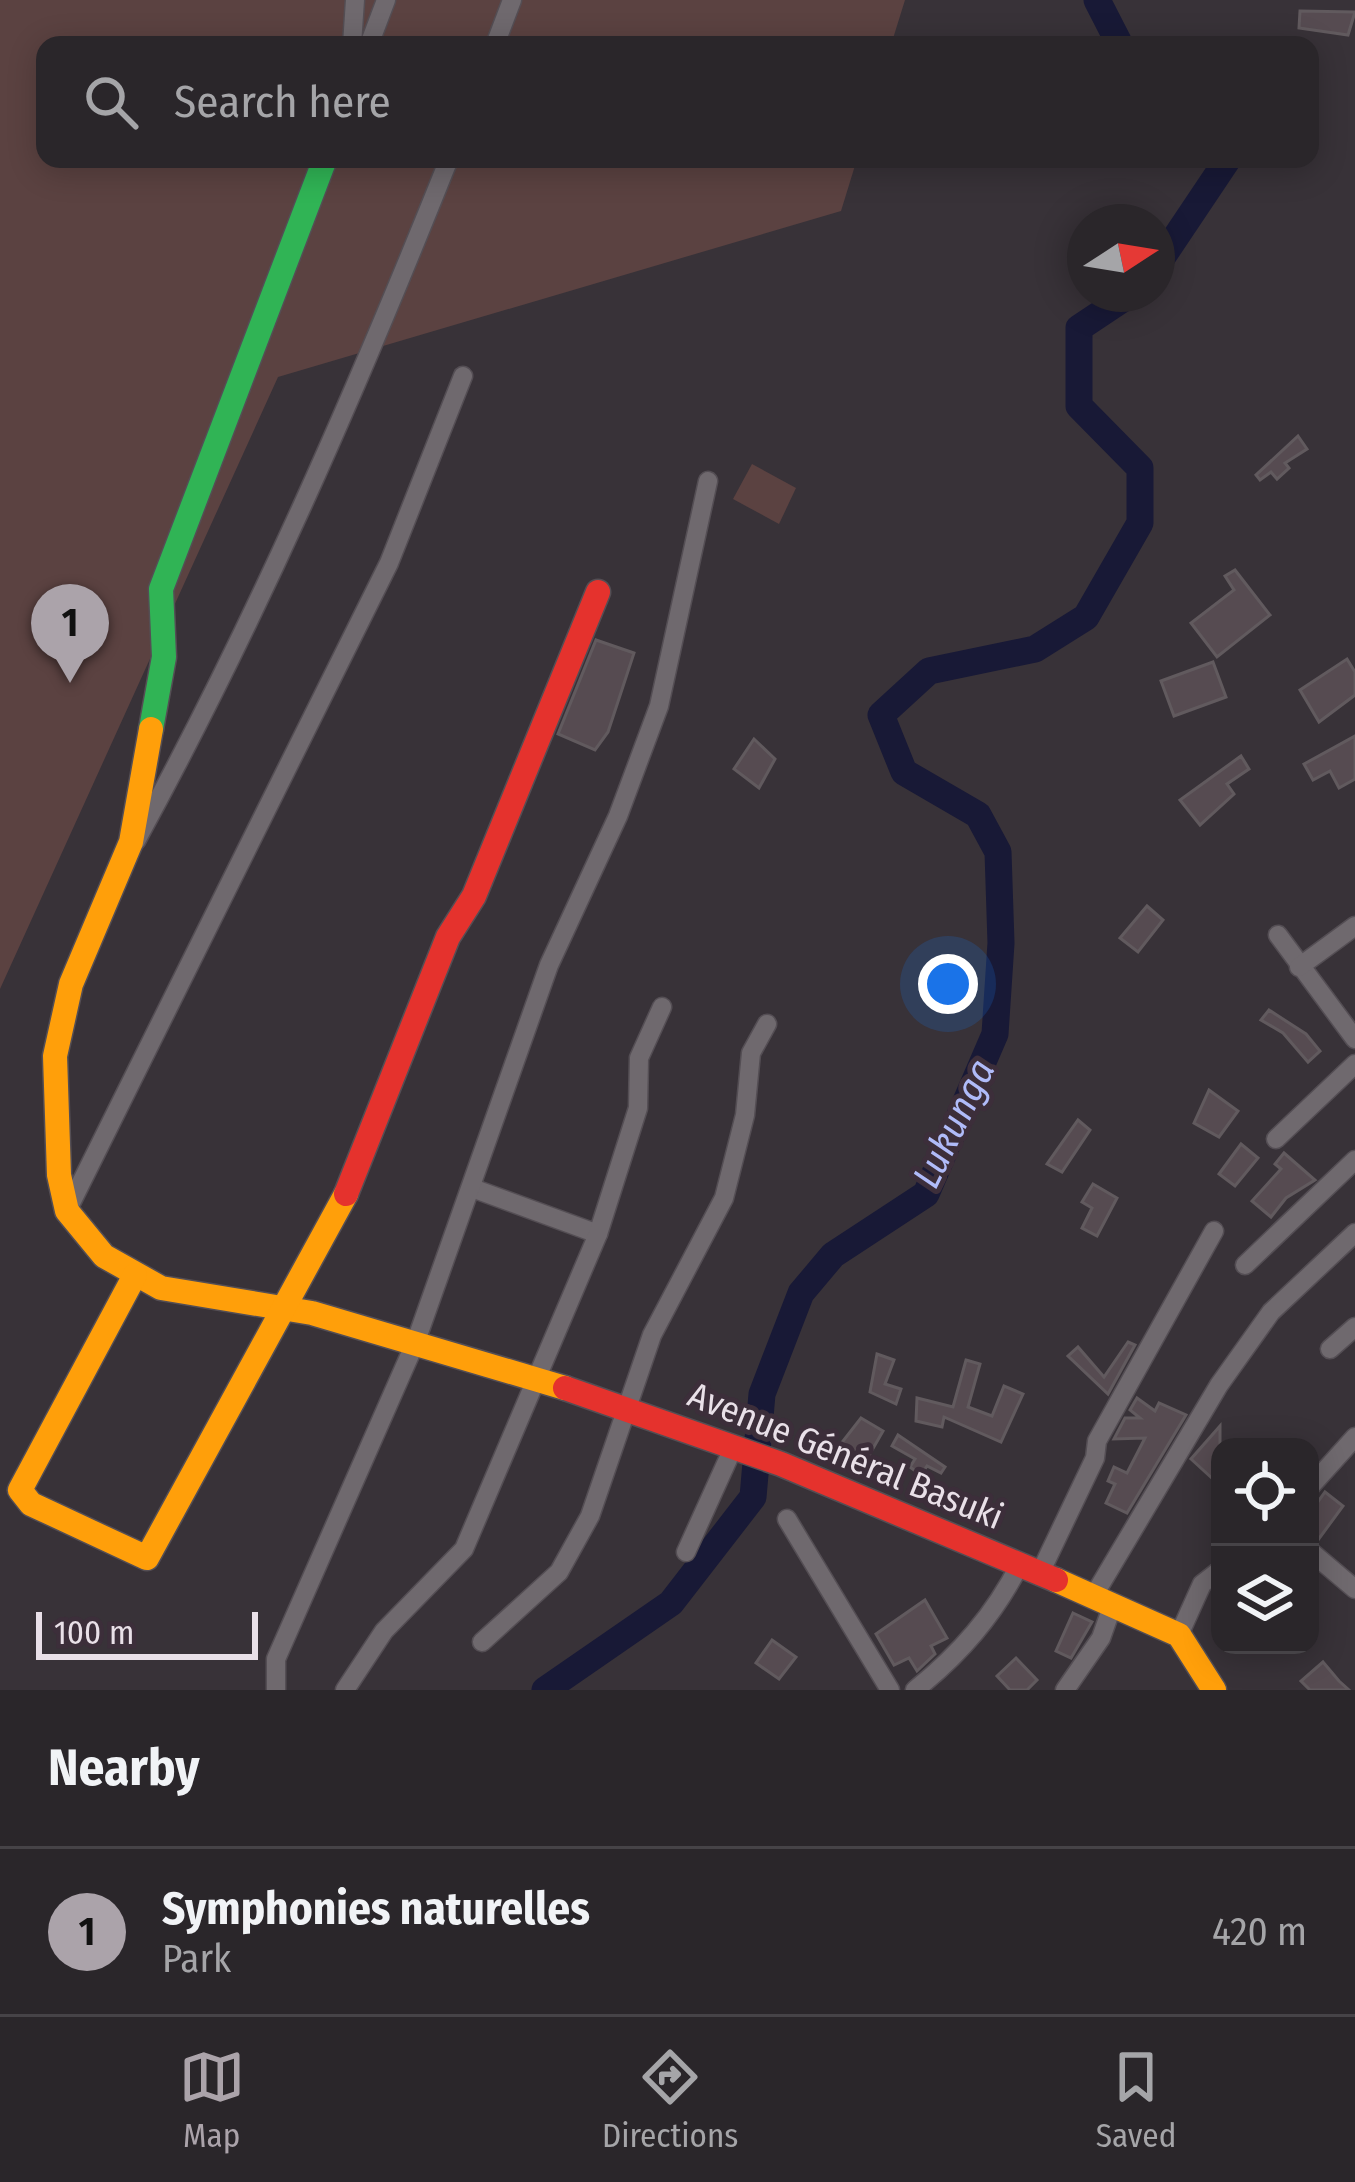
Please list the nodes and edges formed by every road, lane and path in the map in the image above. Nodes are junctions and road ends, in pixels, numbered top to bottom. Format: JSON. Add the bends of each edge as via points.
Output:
{"nodes":[{"id":1,"x":355,"y":0,"type":"edge"},
{"id":2,"x":386,"y":0,"type":"edge"},
{"id":3,"x":512,"y":0,"type":"edge"},
{"id":4,"x":353,"y":36,"type":"edge"},
{"id":5,"x":372,"y":36,"type":"edge"},
{"id":6,"x":498,"y":36,"type":"edge"},
{"id":7,"x":323,"y":168,"type":"edge"},
{"id":8,"x":445,"y":168,"type":"edge"},
{"id":9,"x":463,"y":376,"type":"dead end"},
{"id":10,"x":708,"y":481,"type":"dead end"},
{"id":11,"x":598,"y":592,"type":"dead end"},
{"id":12,"x":119,"y":872,"type":"junction"},
{"id":13,"x":1355,"y":926,"type":"edge"},
{"id":14,"x":1278,"y":935,"type":"dead end"},
{"id":15,"x":1299,"y":967,"type":"junction"},
{"id":16,"x":662,"y":1007,"type":"dead end"},
{"id":17,"x":767,"y":1024,"type":"dead end"},
{"id":18,"x":1355,"y":1039,"type":"edge"},
{"id":19,"x":1355,"y":1064,"type":"edge"},
{"id":20,"x":1276,"y":1138,"type":"dead end"},
{"id":21,"x":1355,"y":1160,"type":"edge"},
{"id":22,"x":472,"y":1188,"type":"junction"},
{"id":23,"x":67,"y":1211,"type":"junction"},
{"id":24,"x":1214,"y":1231,"type":"dead end"},
{"id":25,"x":1355,"y":1233,"type":"edge"},
{"id":26,"x":598,"y":1234,"type":"junction"},
{"id":27,"x":1245,"y":1265,"type":"dead end"},
{"id":28,"x":135,"y":1275,"type":"junction"},
{"id":29,"x":280,"y":1311,"type":"junction"},
{"id":30,"x":1355,"y":1328,"type":"edge"},
{"id":31,"x":416,"y":1341,"type":"junction"},
{"id":32,"x":1330,"y":1349,"type":"dead end"},
{"id":33,"x":536,"y":1379,"type":"junction"},
{"id":34,"x":626,"y":1408,"type":"junction"},
{"id":35,"x":1355,"y":1438,"type":"edge"},
{"id":36,"x":734,"y":1446,"type":"junction"},
{"id":37,"x":1319,"y":1477,"type":"edge"},
{"id":38,"x":787,"y":1520,"type":"dead end"},
{"id":39,"x":686,"y":1552,"type":"dead end"},
{"id":40,"x":1319,"y":1558,"type":"edge"},
{"id":41,"x":1031,"y":1567,"type":"junction"},
{"id":42,"x":1211,"y":1577,"type":"edge"},
{"id":43,"x":1355,"y":1589,"type":"edge"},
{"id":44,"x":1103,"y":1600,"type":"junction"},
{"id":45,"x":1179,"y":1636,"type":"junction"},
{"id":46,"x":482,"y":1642,"type":"dead end"},
{"id":47,"x":276,"y":1690,"type":"edge"},
{"id":48,"x":345,"y":1690,"type":"edge"},
{"id":49,"x":890,"y":1690,"type":"edge"},
{"id":50,"x":915,"y":1690,"type":"edge"},
{"id":51,"x":1065,"y":1690,"type":"edge"},
{"id":52,"x":1214,"y":1690,"type":"edge"}],
"edges":[{"from":1,"to":4,"type":"street"},
{"from":2,"to":5,"type":"street"},
{"from":3,"to":6,"type":"street"},
{"from":7,"to":12,"type":"street","via":[[161,589],[164,657],[149,758]]},
{"from":8,"to":12,"type":"street","via":[[346,417],[231,666]]},
{"from":9,"to":23,"type":"street","via":[[389,563]]},
{"from":10,"to":22,"type":"street","via":[[659,706],[550,965]]},
{"from":11,"to":29,"type":"street","via":[[474,896],[448,937],[356,1177]]},
{"from":12,"to":23,"type":"street","via":[[71,984],[55,1056],[54,1125]]},
{"from":13,"to":15,"type":"street"},
{"from":14,"to":15,"type":"street"},
{"from":15,"to":18,"type":"street"},
{"from":16,"to":26,"type":"street","via":[[639,1058],[638,1108]]},
{"from":17,"to":34,"type":"street","via":[[751,1054],[746,1115],[724,1198],[652,1335]]},
{"from":19,"to":20,"type":"street"},
{"from":21,"to":27,"type":"street"},
{"from":22,"to":26,"type":"street"},
{"from":22,"to":31,"type":"street"},
{"from":23,"to":28,"type":"street","name":"Avenue Général Basuki","via":[[94,1246]]},
{"from":24,"to":41,"type":"street"},
{"from":25,"to":44,"type":"street","via":[[1271,1312],[1245,1348],[1154,1488]]},
{"from":26,"to":33,"type":"street"},
{"from":28,"to":29,"type":"street","name":"Avenue Général Basuki","via":[[194,1298]]},
{"from":28,"to":29,"type":"street","via":[[20,1490],[31,1504],[140,1558],[153,1555]]},
{"from":29,"to":31,"type":"street","name":"Avenue Général Basuki"},
{"from":30,"to":32,"type":"street"},
{"from":31,"to":33,"type":"street","name":"Avenue Général Basuki"},
{"from":31,"to":47,"type":"street","via":[[276,1658]]},
{"from":33,"to":34,"type":"street","name":"Avenue Général Basuki"},
{"from":33,"to":48,"type":"street","via":[[464,1549],[384,1630]]},
{"from":34,"to":36,"type":"street","name":"Avenue Général Basuki"},
{"from":34,"to":46,"type":"street","via":[[576,1545],[523,1610]]},
{"from":35,"to":37,"type":"street"},
{"from":36,"to":39,"type":"street"},
{"from":36,"to":41,"type":"street","name":"Avenue Général Basuki"},
{"from":38,"to":49,"type":"street"},
{"from":40,"to":43,"type":"street"},
{"from":41,"to":44,"type":"street","name":"Avenue Général Basuki"},
{"from":41,"to":50,"type":"street","via":[[949,1664]]},
{"from":42,"to":45,"type":"street"},
{"from":44,"to":45,"type":"street","name":"Avenue Général Basuki"},
{"from":44,"to":51,"type":"street","via":[[1101,1638]]},
{"from":45,"to":52,"type":"street"}]}
